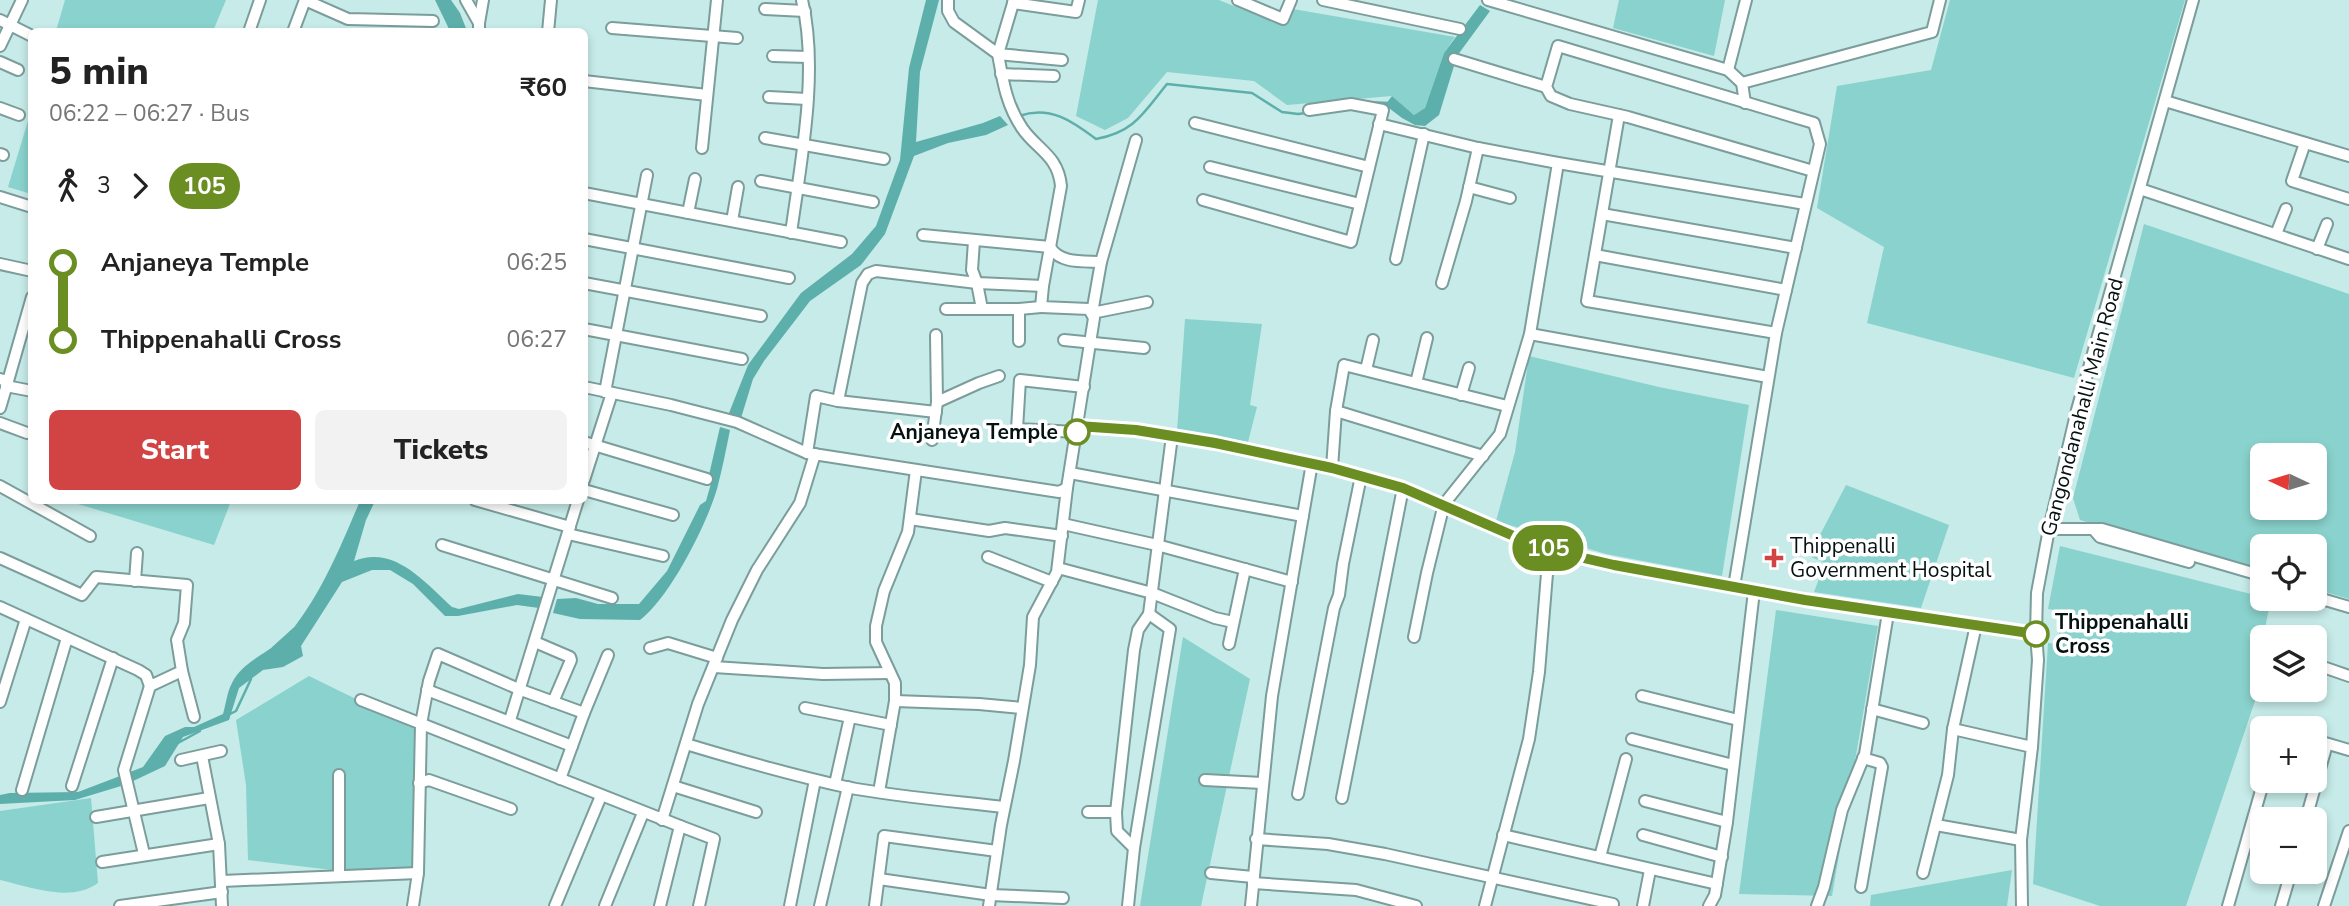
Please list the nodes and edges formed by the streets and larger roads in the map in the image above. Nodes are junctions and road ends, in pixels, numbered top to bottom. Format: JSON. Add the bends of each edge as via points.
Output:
{"nodes":[{"id":1,"x":23,"y":0,"type":"edge"},
{"id":2,"x":260,"y":0,"type":"edge"},
{"id":3,"x":305,"y":0,"type":"edge"},
{"id":4,"x":466,"y":0,"type":"edge"},
{"id":5,"x":483,"y":0,"type":"edge"},
{"id":6,"x":551,"y":0,"type":"edge"},
{"id":7,"x":717,"y":0,"type":"edge"},
{"id":8,"x":948,"y":0,"type":"edge"},
{"id":9,"x":1079,"y":0,"type":"edge"},
{"id":10,"x":1238,"y":0,"type":"edge"},
{"id":11,"x":1291,"y":0,"type":"edge"},
{"id":12,"x":1323,"y":0,"type":"edge"},
{"id":13,"x":1488,"y":0,"type":"edge"},
{"id":14,"x":1746,"y":0,"type":"edge"},
{"id":15,"x":1940,"y":0,"type":"edge"},
{"id":16,"x":2193,"y":0,"type":"edge"},
{"id":17,"x":1014,"y":2,"type":"edge"},
{"id":18,"x":1502,"y":2,"type":"edge"},
{"id":19,"x":804,"y":5,"type":"edge"},
{"id":20,"x":765,"y":9,"type":"dead end"},
{"id":21,"x":433,"y":22,"type":"dead end"},
{"id":22,"x":5,"y":23,"type":"edge"},
{"id":23,"x":479,"y":27,"type":"edge"},
{"id":24,"x":250,"y":28,"type":"edge"},
{"id":25,"x":294,"y":28,"type":"edge"},
{"id":26,"x":548,"y":28,"type":"edge"},
{"id":27,"x":612,"y":28,"type":"dead end"},
{"id":28,"x":1460,"y":29,"type":"dead end"},
{"id":29,"x":28,"y":34,"type":"edge"},
{"id":30,"x":713,"y":35,"type":"junction"},
{"id":31,"x":737,"y":38,"type":"dead end"},
{"id":32,"x":0,"y":46,"type":"edge"},
{"id":33,"x":998,"y":54,"type":"junction"},
{"id":34,"x":773,"y":56,"type":"dead end"},
{"id":35,"x":808,"y":57,"type":"junction"},
{"id":36,"x":1062,"y":60,"type":"dead end"},
{"id":37,"x":1454,"y":60,"type":"dead end"},
{"id":38,"x":0,"y":62,"type":"edge"},
{"id":39,"x":18,"y":70,"type":"dead end"},
{"id":40,"x":1728,"y":71,"type":"junction"},
{"id":41,"x":1001,"y":74,"type":"junction"},
{"id":42,"x":1054,"y":76,"type":"dead end"},
{"id":43,"x":588,"y":81,"type":"edge"},
{"id":44,"x":1742,"y":83,"type":"junction"},
{"id":45,"x":1546,"y":87,"type":"junction"},
{"id":46,"x":707,"y":95,"type":"junction"},
{"id":47,"x":769,"y":97,"type":"dead end"},
{"id":48,"x":807,"y":99,"type":"junction"},
{"id":49,"x":2165,"y":101,"type":"junction"},
{"id":50,"x":1745,"y":103,"type":"junction"},
{"id":51,"x":0,"y":108,"type":"edge"},
{"id":52,"x":1309,"y":110,"type":"dead end"},
{"id":53,"x":19,"y":115,"type":"dead end"},
{"id":54,"x":1619,"y":115,"type":"junction"},
{"id":55,"x":1195,"y":123,"type":"dead end"},
{"id":56,"x":1379,"y":124,"type":"junction"},
{"id":57,"x":1424,"y":134,"type":"junction"},
{"id":58,"x":765,"y":138,"type":"dead end"},
{"id":59,"x":1136,"y":140,"type":"dead end"},
{"id":60,"x":2305,"y":143,"type":"junction"},
{"id":61,"x":803,"y":145,"type":"junction"},
{"id":62,"x":702,"y":148,"type":"dead end"},
{"id":63,"x":1478,"y":148,"type":"junction"},
{"id":64,"x":2349,"y":156,"type":"edge"},
{"id":65,"x":884,"y":159,"type":"dead end"},
{"id":66,"x":1558,"y":163,"type":"junction"},
{"id":67,"x":1210,"y":167,"type":"dead end"},
{"id":68,"x":1369,"y":167,"type":"junction"},
{"id":69,"x":1610,"y":171,"type":"junction"},
{"id":70,"x":1813,"y":171,"type":"junction"},
{"id":71,"x":647,"y":175,"type":"dead end"},
{"id":72,"x":695,"y":179,"type":"dead end"},
{"id":73,"x":761,"y":181,"type":"dead end"},
{"id":74,"x":738,"y":187,"type":"dead end"},
{"id":75,"x":797,"y":187,"type":"junction"},
{"id":76,"x":1469,"y":187,"type":"junction"},
{"id":77,"x":2140,"y":189,"type":"junction"},
{"id":78,"x":588,"y":194,"type":"edge"},
{"id":79,"x":0,"y":197,"type":"edge"},
{"id":80,"x":1510,"y":198,"type":"dead end"},
{"id":81,"x":2349,"y":199,"type":"edge"},
{"id":82,"x":1203,"y":200,"type":"dead end"},
{"id":83,"x":873,"y":202,"type":"dead end"},
{"id":84,"x":642,"y":204,"type":"junction"},
{"id":85,"x":1360,"y":204,"type":"junction"},
{"id":86,"x":1805,"y":204,"type":"junction"},
{"id":87,"x":28,"y":206,"type":"edge"},
{"id":88,"x":2286,"y":209,"type":"dead end"},
{"id":89,"x":688,"y":213,"type":"junction"},
{"id":90,"x":1602,"y":214,"type":"junction"},
{"id":91,"x":732,"y":221,"type":"junction"},
{"id":92,"x":2327,"y":224,"type":"dead end"},
{"id":93,"x":792,"y":233,"type":"junction"},
{"id":94,"x":2276,"y":234,"type":"junction"},
{"id":95,"x":923,"y":235,"type":"dead end"},
{"id":96,"x":588,"y":240,"type":"edge"},
{"id":97,"x":841,"y":242,"type":"dead end"},
{"id":98,"x":974,"y":242,"type":"junction"},
{"id":99,"x":1050,"y":247,"type":"junction"},
{"id":100,"x":633,"y":248,"type":"junction"},
{"id":101,"x":1796,"y":248,"type":"junction"},
{"id":102,"x":2317,"y":249,"type":"junction"},
{"id":103,"x":1595,"y":255,"type":"junction"},
{"id":104,"x":1396,"y":259,"type":"dead end"},
{"id":105,"x":2349,"y":259,"type":"edge"},
{"id":106,"x":1101,"y":262,"type":"junction"},
{"id":107,"x":0,"y":264,"type":"edge"},
{"id":108,"x":28,"y":270,"type":"edge"},
{"id":109,"x":789,"y":278,"type":"dead end"},
{"id":110,"x":977,"y":282,"type":"junction"},
{"id":111,"x":1442,"y":283,"type":"dead end"},
{"id":112,"x":588,"y":284,"type":"edge"},
{"id":113,"x":1043,"y":286,"type":"junction"},
{"id":114,"x":1786,"y":289,"type":"junction"},
{"id":115,"x":625,"y":290,"type":"junction"},
{"id":116,"x":1147,"y":302,"type":"dead end"},
{"id":117,"x":1041,"y":306,"type":"junction"},
{"id":118,"x":946,"y":309,"type":"dead end"},
{"id":119,"x":982,"y":309,"type":"junction"},
{"id":120,"x":1019,"y":309,"type":"junction"},
{"id":121,"x":28,"y":310,"type":"edge"},
{"id":122,"x":1092,"y":313,"type":"junction"},
{"id":123,"x":761,"y":316,"type":"dead end"},
{"id":124,"x":588,"y":330,"type":"edge"},
{"id":125,"x":1776,"y":333,"type":"junction"},
{"id":126,"x":1530,"y":334,"type":"junction"},
{"id":127,"x":616,"y":335,"type":"junction"},
{"id":128,"x":936,"y":335,"type":"dead end"},
{"id":129,"x":1427,"y":338,"type":"dead end"},
{"id":130,"x":1064,"y":340,"type":"dead end"},
{"id":131,"x":1373,"y":340,"type":"dead end"},
{"id":132,"x":1019,"y":341,"type":"dead end"},
{"id":133,"x":1091,"y":344,"type":"junction"},
{"id":134,"x":1144,"y":348,"type":"dead end"},
{"id":135,"x":742,"y":359,"type":"dead end"},
{"id":136,"x":1469,"y":368,"type":"dead end"},
{"id":137,"x":1366,"y":370,"type":"junction"},
{"id":138,"x":999,"y":376,"type":"dead end"},
{"id":139,"x":1768,"y":377,"type":"junction"},
{"id":140,"x":5,"y":382,"type":"edge"},
{"id":141,"x":1416,"y":383,"type":"junction"},
{"id":142,"x":1084,"y":387,"type":"junction"},
{"id":143,"x":588,"y":388,"type":"edge"},
{"id":144,"x":28,"y":390,"type":"edge"},
{"id":145,"x":608,"y":392,"type":"junction"},
{"id":146,"x":1461,"y":395,"type":"junction"},
{"id":147,"x":838,"y":401,"type":"junction"},
{"id":148,"x":936,"y":407,"type":"junction"},
{"id":149,"x":1507,"y":407,"type":"junction"},
{"id":150,"x":0,"y":408,"type":"edge"},
{"id":151,"x":1336,"y":411,"type":"junction"},
{"id":152,"x":0,"y":424,"type":"edge"},
{"id":153,"x":1077,"y":429,"type":"junction"},
{"id":154,"x":27,"y":433,"type":"dead end"},
{"id":155,"x":1172,"y":436,"type":"junction"},
{"id":156,"x":932,"y":440,"type":"dead end"},
{"id":157,"x":590,"y":444,"type":"edge"},
{"id":158,"x":811,"y":454,"type":"junction"},
{"id":159,"x":1483,"y":456,"type":"junction"},
{"id":160,"x":1312,"y":463,"type":"junction"},
{"id":161,"x":1332,"y":468,"type":"junction"},
{"id":162,"x":916,"y":470,"type":"junction"},
{"id":163,"x":1070,"y":473,"type":"junction"},
{"id":164,"x":1361,"y":476,"type":"junction"},
{"id":165,"x":707,"y":479,"type":"dead end"},
{"id":166,"x":0,"y":486,"type":"edge"},
{"id":167,"x":1067,"y":488,"type":"junction"},
{"id":168,"x":1403,"y":488,"type":"junction"},
{"id":169,"x":588,"y":491,"type":"edge"},
{"id":170,"x":1164,"y":491,"type":"junction"},
{"id":171,"x":28,"y":502,"type":"edge"},
{"id":172,"x":32,"y":504,"type":"edge"},
{"id":173,"x":487,"y":504,"type":"edge"},
{"id":174,"x":577,"y":504,"type":"edge"},
{"id":175,"x":1444,"y":504,"type":"junction"},
{"id":176,"x":673,"y":515,"type":"dead end"},
{"id":177,"x":1303,"y":516,"type":"junction"},
{"id":178,"x":910,"y":519,"type":"junction"},
{"id":179,"x":2049,"y":529,"type":"junction"},
{"id":180,"x":1063,"y":530,"type":"junction"},
{"id":181,"x":2094,"y":530,"type":"junction"},
{"id":182,"x":569,"y":531,"type":"junction"},
{"id":183,"x":90,"y":536,"type":"dead end"},
{"id":184,"x":442,"y":545,"type":"dead end"},
{"id":185,"x":1157,"y":545,"type":"junction"},
{"id":186,"x":1549,"y":549,"type":"junction"},
{"id":187,"x":137,"y":553,"type":"dead end"},
{"id":188,"x":663,"y":556,"type":"dead end"},
{"id":189,"x":988,"y":557,"type":"dead end"},
{"id":190,"x":0,"y":558,"type":"edge"},
{"id":191,"x":1058,"y":568,"type":"junction"},
{"id":192,"x":1244,"y":569,"type":"junction"},
{"id":193,"x":2250,"y":572,"type":"edge"},
{"id":194,"x":2250,"y":579,"type":"edge"},
{"id":195,"x":553,"y":580,"type":"junction"},
{"id":196,"x":135,"y":581,"type":"junction"},
{"id":197,"x":1052,"y":582,"type":"junction"},
{"id":198,"x":1292,"y":582,"type":"junction"},
{"id":199,"x":1734,"y":587,"type":"junction"},
{"id":200,"x":1754,"y":591,"type":"junction"},
{"id":201,"x":1152,"y":593,"type":"junction"},
{"id":202,"x":2327,"y":596,"type":"edge"},
{"id":203,"x":612,"y":598,"type":"dead end"},
{"id":204,"x":2327,"y":601,"type":"edge"},
{"id":205,"x":2349,"y":602,"type":"edge"},
{"id":206,"x":0,"y":607,"type":"edge"},
{"id":207,"x":2349,"y":607,"type":"edge"},
{"id":208,"x":1888,"y":612,"type":"junction"},
{"id":209,"x":1149,"y":614,"type":"junction"},
{"id":210,"x":26,"y":619,"type":"junction"},
{"id":211,"x":1233,"y":622,"type":"junction"},
{"id":212,"x":1976,"y":625,"type":"junction"},
{"id":213,"x":2036,"y":634,"type":"junction"},
{"id":214,"x":1414,"y":637,"type":"dead end"},
{"id":215,"x":68,"y":638,"type":"junction"},
{"id":216,"x":535,"y":642,"type":"junction"},
{"id":217,"x":1229,"y":644,"type":"dead end"},
{"id":218,"x":650,"y":648,"type":"dead end"},
{"id":219,"x":608,"y":655,"type":"dead end"},
{"id":220,"x":113,"y":659,"type":"junction"},
{"id":221,"x":716,"y":662,"type":"junction"},
{"id":222,"x":2327,"y":668,"type":"edge"},
{"id":223,"x":182,"y":670,"type":"junction"},
{"id":224,"x":890,"y":673,"type":"junction"},
{"id":225,"x":2349,"y":676,"type":"edge"},
{"id":226,"x":150,"y":686,"type":"junction"},
{"id":227,"x":428,"y":690,"type":"junction"},
{"id":228,"x":521,"y":690,"type":"junction"},
{"id":229,"x":1642,"y":696,"type":"dead end"},
{"id":230,"x":361,"y":700,"type":"dead end"},
{"id":231,"x":895,"y":701,"type":"junction"},
{"id":232,"x":0,"y":702,"type":"edge"},
{"id":233,"x":553,"y":702,"type":"junction"},
{"id":234,"x":805,"y":708,"type":"dead end"},
{"id":235,"x":1022,"y":708,"type":"junction"},
{"id":236,"x":1872,"y":709,"type":"junction"},
{"id":237,"x":584,"y":713,"type":"junction"},
{"id":238,"x":850,"y":717,"type":"junction"},
{"id":239,"x":194,"y":718,"type":"dead end"},
{"id":240,"x":510,"y":720,"type":"junction"},
{"id":241,"x":1738,"y":720,"type":"junction"},
{"id":242,"x":1923,"y":723,"type":"dead end"},
{"id":243,"x":421,"y":724,"type":"junction"},
{"id":244,"x":891,"y":724,"type":"junction"},
{"id":245,"x":1953,"y":729,"type":"junction"},
{"id":246,"x":1632,"y":738,"type":"dead end"},
{"id":247,"x":686,"y":744,"type":"junction"},
{"id":248,"x":2327,"y":744,"type":"edge"},
{"id":249,"x":572,"y":746,"type":"junction"},
{"id":250,"x":2032,"y":747,"type":"junction"},
{"id":251,"x":221,"y":751,"type":"dead end"},
{"id":252,"x":2349,"y":751,"type":"edge"},
{"id":253,"x":202,"y":756,"type":"junction"},
{"id":254,"x":1863,"y":758,"type":"junction"},
{"id":255,"x":1626,"y":759,"type":"dead end"},
{"id":256,"x":181,"y":761,"type":"dead end"},
{"id":257,"x":1733,"y":765,"type":"junction"},
{"id":258,"x":339,"y":775,"type":"dead end"},
{"id":259,"x":560,"y":779,"type":"junction"},
{"id":260,"x":815,"y":780,"type":"junction"},
{"id":261,"x":1205,"y":780,"type":"dead end"},
{"id":262,"x":419,"y":783,"type":"junction"},
{"id":263,"x":1262,"y":783,"type":"junction"},
{"id":264,"x":835,"y":784,"type":"junction"},
{"id":265,"x":72,"y":786,"type":"dead end"},
{"id":266,"x":673,"y":786,"type":"junction"},
{"id":267,"x":848,"y":787,"type":"junction"},
{"id":268,"x":22,"y":790,"type":"dead end"},
{"id":269,"x":879,"y":792,"type":"junction"},
{"id":270,"x":2260,"y":793,"type":"edge"},
{"id":271,"x":1297,"y":794,"type":"dead end"},
{"id":272,"x":601,"y":796,"type":"junction"},
{"id":273,"x":209,"y":798,"type":"junction"},
{"id":274,"x":1342,"y":798,"type":"dead end"},
{"id":275,"x":1645,"y":801,"type":"dead end"},
{"id":276,"x":1004,"y":807,"type":"junction"},
{"id":277,"x":511,"y":809,"type":"dead end"},
{"id":278,"x":133,"y":810,"type":"junction"},
{"id":279,"x":1088,"y":811,"type":"dead end"},
{"id":280,"x":756,"y":812,"type":"dead end"},
{"id":281,"x":1116,"y":812,"type":"junction"},
{"id":282,"x":643,"y":813,"type":"junction"},
{"id":283,"x":96,"y":817,"type":"dead end"},
{"id":284,"x":662,"y":820,"type":"junction"},
{"id":285,"x":1727,"y":822,"type":"junction"},
{"id":286,"x":1936,"y":825,"type":"junction"},
{"id":287,"x":680,"y":826,"type":"junction"},
{"id":288,"x":2349,"y":831,"type":"edge"},
{"id":289,"x":1503,"y":835,"type":"junction"},
{"id":290,"x":1643,"y":835,"type":"dead end"},
{"id":291,"x":1256,"y":838,"type":"junction"},
{"id":292,"x":2021,"y":840,"type":"junction"},
{"id":293,"x":219,"y":844,"type":"junction"},
{"id":294,"x":1134,"y":848,"type":"junction"},
{"id":295,"x":997,"y":851,"type":"junction"},
{"id":296,"x":144,"y":855,"type":"junction"},
{"id":297,"x":1721,"y":857,"type":"junction"},
{"id":298,"x":1600,"y":858,"type":"junction"},
{"id":299,"x":102,"y":862,"type":"dead end"},
{"id":300,"x":1650,"y":870,"type":"junction"},
{"id":301,"x":2336,"y":871,"type":"junction"},
{"id":302,"x":418,"y":873,"type":"junction"},
{"id":303,"x":1212,"y":873,"type":"dead end"},
{"id":304,"x":1923,"y":873,"type":"dead end"},
{"id":305,"x":2349,"y":875,"type":"edge"},
{"id":306,"x":340,"y":876,"type":"junction"},
{"id":307,"x":1492,"y":877,"type":"junction"},
{"id":308,"x":879,"y":879,"type":"junction"},
{"id":309,"x":1253,"y":880,"type":"junction"},
{"id":310,"x":1717,"y":884,"type":"junction"},
{"id":311,"x":2287,"y":884,"type":"edge"},
{"id":312,"x":222,"y":887,"type":"junction"},
{"id":313,"x":1861,"y":887,"type":"dead end"},
{"id":314,"x":1063,"y":898,"type":"dead end"},
{"id":315,"x":990,"y":900,"type":"edge"},
{"id":316,"x":1614,"y":904,"type":"dead end"},
{"id":317,"x":120,"y":906,"type":"edge"},
{"id":318,"x":222,"y":906,"type":"edge"},
{"id":319,"x":413,"y":906,"type":"edge"},
{"id":320,"x":555,"y":906,"type":"edge"},
{"id":321,"x":604,"y":906,"type":"edge"},
{"id":322,"x":660,"y":906,"type":"edge"},
{"id":323,"x":699,"y":906,"type":"edge"},
{"id":324,"x":790,"y":906,"type":"edge"},
{"id":325,"x":820,"y":906,"type":"edge"},
{"id":326,"x":875,"y":906,"type":"edge"},
{"id":327,"x":1128,"y":906,"type":"edge"},
{"id":328,"x":1251,"y":906,"type":"edge"},
{"id":329,"x":1416,"y":906,"type":"edge"},
{"id":330,"x":1485,"y":906,"type":"edge"},
{"id":331,"x":1643,"y":906,"type":"edge"},
{"id":332,"x":1711,"y":906,"type":"edge"},
{"id":333,"x":1817,"y":906,"type":"edge"},
{"id":334,"x":2022,"y":906,"type":"edge"},
{"id":335,"x":2228,"y":906,"type":"edge"},
{"id":336,"x":2281,"y":906,"type":"edge"},
{"id":337,"x":2324,"y":906,"type":"edge"}],
"edges":[{"from":1,"to":22,"type":"street"},
{"from":2,"to":24,"type":"street"},
{"from":3,"to":21,"type":"street","via":[[348,19]]},
{"from":3,"to":25,"type":"street"},
{"from":4,"to":23,"type":"street"},
{"from":5,"to":23,"type":"street"},
{"from":6,"to":26,"type":"street"},
{"from":7,"to":30,"type":"street"},
{"from":8,"to":33,"type":"street","via":[[954,22]]},
{"from":9,"to":17,"type":"street","via":[[1076,12]]},
{"from":10,"to":11,"type":"street","via":[[1283,19]]},
{"from":12,"to":28,"type":"street"},
{"from":13,"to":18,"type":"street"},
{"from":14,"to":40,"type":"street"},
{"from":15,"to":44,"type":"street","via":[[1932,33]]},
{"from":16,"to":49,"type":"street","name":"Gangondanahalli Main Road"},
{"from":17,"to":33,"type":"street"},
{"from":18,"to":40,"type":"street"},
{"from":19,"to":20,"type":"street"},
{"from":19,"to":35,"type":"street"},
{"from":22,"to":29,"type":"street"},
{"from":22,"to":32,"type":"street"},
{"from":27,"to":30,"type":"street"},
{"from":30,"to":31,"type":"street"},
{"from":30,"to":46,"type":"street"},
{"from":33,"to":36,"type":"street"},
{"from":33,"to":41,"type":"street"},
{"from":34,"to":35,"type":"street"},
{"from":35,"to":48,"type":"street"},
{"from":37,"to":45,"type":"street"},
{"from":38,"to":39,"type":"street"},
{"from":40,"to":44,"type":"street"},
{"from":41,"to":42,"type":"street"},
{"from":41,"to":99,"type":"street","via":[[1006,100],[1023,130],[1060,171],[1062,186]]},
{"from":43,"to":46,"type":"street"},
{"from":44,"to":50,"type":"street"},
{"from":45,"to":50,"type":"street","via":[[1558,46]]},
{"from":45,"to":54,"type":"street","via":[[1551,96],[1570,104]]},
{"from":46,"to":62,"type":"street"},
{"from":47,"to":48,"type":"street"},
{"from":48,"to":61,"type":"street"},
{"from":49,"to":60,"type":"street"},
{"from":49,"to":77,"type":"street","name":"Gangondanahalli Main Road"},
{"from":50,"to":70,"type":"street","via":[[1814,123],[1820,144]]},
{"from":51,"to":53,"type":"street"},
{"from":52,"to":56,"type":"street","via":[[1351,104],[1382,110]]},
{"from":54,"to":69,"type":"street"},
{"from":54,"to":70,"type":"street"},
{"from":55,"to":68,"type":"street"},
{"from":56,"to":57,"type":"street"},
{"from":56,"to":68,"type":"street"},
{"from":57,"to":63,"type":"street"},
{"from":57,"to":104,"type":"street"},
{"from":58,"to":61,"type":"street"},
{"from":59,"to":106,"type":"street"},
{"from":60,"to":64,"type":"street"},
{"from":60,"to":81,"type":"street","via":[[2292,181]]},
{"from":61,"to":65,"type":"street"},
{"from":61,"to":75,"type":"street"},
{"from":63,"to":66,"type":"street"},
{"from":63,"to":76,"type":"street"},
{"from":66,"to":69,"type":"street"},
{"from":66,"to":126,"type":"street"},
{"from":67,"to":85,"type":"street"},
{"from":68,"to":85,"type":"street"},
{"from":69,"to":86,"type":"street"},
{"from":69,"to":90,"type":"street"},
{"from":70,"to":86,"type":"street"},
{"from":71,"to":84,"type":"street"},
{"from":72,"to":89,"type":"street"},
{"from":73,"to":75,"type":"street"},
{"from":74,"to":91,"type":"street"},
{"from":75,"to":83,"type":"street"},
{"from":75,"to":93,"type":"street"},
{"from":76,"to":80,"type":"street"},
{"from":76,"to":111,"type":"street"},
{"from":77,"to":94,"type":"street"},
{"from":77,"to":179,"type":"street","name":"Gangondanahalli Main Road","via":[[2077,410]]},
{"from":78,"to":84,"type":"street"},
{"from":79,"to":87,"type":"street"},
{"from":82,"to":85,"type":"street","via":[[1351,242]]},
{"from":84,"to":89,"type":"street"},
{"from":84,"to":100,"type":"street"},
{"from":86,"to":101,"type":"street"},
{"from":88,"to":94,"type":"street"},
{"from":89,"to":91,"type":"street"},
{"from":90,"to":101,"type":"street"},
{"from":90,"to":103,"type":"street"},
{"from":91,"to":93,"type":"street"},
{"from":92,"to":102,"type":"street"},
{"from":93,"to":97,"type":"street"},
{"from":94,"to":102,"type":"street"},
{"from":95,"to":98,"type":"street"},
{"from":96,"to":100,"type":"street"},
{"from":98,"to":99,"type":"street"},
{"from":98,"to":110,"type":"street","via":[[972,270]]},
{"from":99,"to":106,"type":"street","via":[[1054,255],[1066,259]]},
{"from":99,"to":113,"type":"street"},
{"from":100,"to":109,"type":"street"},
{"from":100,"to":115,"type":"street"},
{"from":101,"to":114,"type":"street"},
{"from":102,"to":105,"type":"street"},
{"from":103,"to":114,"type":"street"},
{"from":103,"to":125,"type":"street","via":[[1587,301]]},
{"from":106,"to":122,"type":"street"},
{"from":107,"to":108,"type":"street"},
{"from":110,"to":113,"type":"street"},
{"from":110,"to":119,"type":"street"},
{"from":110,"to":147,"type":"street","via":[[876,271],[868,274],[862,283]]},
{"from":112,"to":115,"type":"street"},
{"from":113,"to":117,"type":"street"},
{"from":114,"to":125,"type":"street"},
{"from":115,"to":123,"type":"street"},
{"from":115,"to":127,"type":"street"},
{"from":116,"to":122,"type":"street"},
{"from":117,"to":120,"type":"street"},
{"from":117,"to":122,"type":"street"},
{"from":118,"to":119,"type":"street"},
{"from":119,"to":120,"type":"street"},
{"from":120,"to":132,"type":"street"},
{"from":121,"to":140,"type":"street"},
{"from":122,"to":133,"type":"street"},
{"from":124,"to":127,"type":"street"},
{"from":125,"to":139,"type":"street"},
{"from":126,"to":139,"type":"street"},
{"from":126,"to":149,"type":"street"},
{"from":127,"to":135,"type":"street"},
{"from":127,"to":145,"type":"street"},
{"from":128,"to":148,"type":"street"},
{"from":129,"to":141,"type":"street"},
{"from":130,"to":133,"type":"street"},
{"from":131,"to":137,"type":"street"},
{"from":133,"to":134,"type":"street"},
{"from":133,"to":142,"type":"street"},
{"from":136,"to":146,"type":"street"},
{"from":137,"to":141,"type":"street"},
{"from":137,"to":151,"type":"street","via":[[1344,365]]},
{"from":138,"to":148,"type":"street"},
{"from":139,"to":199,"type":"street"},
{"from":140,"to":144,"type":"street"},
{"from":140,"to":150,"type":"street"},
{"from":141,"to":146,"type":"street"},
{"from":142,"to":153,"type":"street"},
{"from":142,"to":153,"type":"street","via":[[1020,380],[1017,429]]},
{"from":143,"to":145,"type":"street"},
{"from":145,"to":157,"type":"street"},
{"from":145,"to":158,"type":"street","via":[[733,421]]},
{"from":146,"to":149,"type":"street"},
{"from":147,"to":148,"type":"street"},
{"from":147,"to":158,"type":"street","via":[[816,396]]},
{"from":148,"to":156,"type":"street"},
{"from":149,"to":159,"type":"street","via":[[1500,434]]},
{"from":151,"to":159,"type":"street"},
{"from":151,"to":161,"type":"street"},
{"from":152,"to":154,"type":"street"},
{"from":153,"to":155,"type":"street"},
{"from":153,"to":163,"type":"street"},
{"from":155,"to":160,"type":"street"},
{"from":155,"to":170,"type":"street"},
{"from":157,"to":165,"type":"street"},
{"from":158,"to":162,"type":"street"},
{"from":158,"to":221,"type":"street","via":[[800,503],[757,570]]},
{"from":159,"to":175,"type":"street"},
{"from":160,"to":161,"type":"street"},
{"from":160,"to":177,"type":"street"},
{"from":161,"to":164,"type":"street"},
{"from":162,"to":167,"type":"street","via":[[1059,492]]},
{"from":162,"to":178,"type":"street"},
{"from":163,"to":167,"type":"street"},
{"from":163,"to":170,"type":"street"},
{"from":164,"to":168,"type":"street"},
{"from":164,"to":271,"type":"street"},
{"from":166,"to":171,"type":"street"},
{"from":167,"to":180,"type":"street"},
{"from":168,"to":175,"type":"street"},
{"from":168,"to":274,"type":"street"},
{"from":169,"to":176,"type":"street"},
{"from":170,"to":177,"type":"street"},
{"from":170,"to":185,"type":"street"},
{"from":172,"to":183,"type":"street"},
{"from":173,"to":182,"type":"street"},
{"from":174,"to":182,"type":"street"},
{"from":175,"to":186,"type":"street"},
{"from":175,"to":214,"type":"street"},
{"from":177,"to":198,"type":"street"},
{"from":178,"to":180,"type":"street","via":[[989,531]]},
{"from":178,"to":224,"type":"street","via":[[876,626],[876,642]]},
{"from":179,"to":181,"type":"street"},
{"from":179,"to":213,"type":"street","name":"Gangondanahalli Main Road","via":[[2037,593]]},
{"from":180,"to":185,"type":"street"},
{"from":180,"to":191,"type":"street"},
{"from":181,"to":193,"type":"street"},
{"from":181,"to":194,"type":"street","via":[[2101,537]]},
{"from":182,"to":188,"type":"street"},
{"from":182,"to":195,"type":"street"},
{"from":184,"to":195,"type":"street"},
{"from":185,"to":192,"type":"street"},
{"from":185,"to":201,"type":"street"},
{"from":186,"to":199,"type":"street"},
{"from":186,"to":289,"type":"street","via":[[1529,739]]},
{"from":187,"to":196,"type":"street"},
{"from":189,"to":197,"type":"street"},
{"from":190,"to":196,"type":"street","via":[[82,595],[96,577]]},
{"from":191,"to":197,"type":"street"},
{"from":191,"to":201,"type":"street"},
{"from":192,"to":198,"type":"street"},
{"from":192,"to":211,"type":"street"},
{"from":195,"to":203,"type":"street"},
{"from":195,"to":216,"type":"street"},
{"from":196,"to":223,"type":"street","via":[[187,585],[184,623],[177,640]]},
{"from":197,"to":235,"type":"street","via":[[1033,617]]},
{"from":198,"to":263,"type":"street"},
{"from":199,"to":200,"type":"street"},
{"from":200,"to":208,"type":"street"},
{"from":200,"to":241,"type":"street"},
{"from":201,"to":209,"type":"street"},
{"from":201,"to":211,"type":"street"},
{"from":202,"to":205,"type":"street"},
{"from":204,"to":207,"type":"street"},
{"from":206,"to":210,"type":"street"},
{"from":208,"to":212,"type":"street"},
{"from":208,"to":236,"type":"street"},
{"from":209,"to":281,"type":"street","via":[[1138,630],[1133,650]]},
{"from":209,"to":294,"type":"street","via":[[1170,629]]},
{"from":210,"to":215,"type":"street"},
{"from":210,"to":232,"type":"street"},
{"from":211,"to":217,"type":"street"},
{"from":212,"to":213,"type":"street"},
{"from":212,"to":245,"type":"street"},
{"from":213,"to":250,"type":"street","name":"Gangondanahalli Main Road"},
{"from":215,"to":220,"type":"street"},
{"from":215,"to":268,"type":"street"},
{"from":216,"to":228,"type":"street"},
{"from":216,"to":233,"type":"street","via":[[571,660]]},
{"from":218,"to":221,"type":"street","via":[[668,643]]},
{"from":219,"to":237,"type":"street"},
{"from":220,"to":226,"type":"street","via":[[146,675]]},
{"from":220,"to":265,"type":"street"},
{"from":221,"to":224,"type":"street","via":[[823,674]]},
{"from":221,"to":247,"type":"street"},
{"from":222,"to":225,"type":"street"},
{"from":223,"to":226,"type":"street"},
{"from":223,"to":239,"type":"street"},
{"from":224,"to":231,"type":"street"},
{"from":226,"to":278,"type":"street","via":[[125,776]]},
{"from":227,"to":228,"type":"street","via":[[438,654]]},
{"from":227,"to":240,"type":"street"},
{"from":227,"to":243,"type":"street"},
{"from":228,"to":233,"type":"street"},
{"from":228,"to":240,"type":"street"},
{"from":229,"to":241,"type":"street"},
{"from":230,"to":243,"type":"street"},
{"from":231,"to":235,"type":"street"},
{"from":231,"to":244,"type":"street"},
{"from":233,"to":237,"type":"street"},
{"from":234,"to":238,"type":"street"},
{"from":235,"to":276,"type":"street"},
{"from":236,"to":242,"type":"street"},
{"from":236,"to":254,"type":"street"},
{"from":237,"to":249,"type":"street"},
{"from":238,"to":244,"type":"street"},
{"from":238,"to":264,"type":"street"},
{"from":240,"to":249,"type":"street"},
{"from":241,"to":257,"type":"street"},
{"from":243,"to":259,"type":"street"},
{"from":243,"to":262,"type":"street"},
{"from":244,"to":269,"type":"street"},
{"from":245,"to":250,"type":"street"},
{"from":245,"to":286,"type":"street"},
{"from":246,"to":257,"type":"street"},
{"from":247,"to":260,"type":"street"},
{"from":247,"to":266,"type":"street"},
{"from":248,"to":252,"type":"street"},
{"from":249,"to":259,"type":"street"},
{"from":250,"to":292,"type":"street","name":"Gangondanahalli Main Road"},
{"from":251,"to":253,"type":"street"},
{"from":253,"to":256,"type":"street"},
{"from":253,"to":273,"type":"street"},
{"from":254,"to":313,"type":"street","via":[[1880,762],[1882,767]]},
{"from":254,"to":333,"type":"street","via":[[1842,810]]},
{"from":255,"to":298,"type":"street"},
{"from":257,"to":285,"type":"street"},
{"from":258,"to":306,"type":"street"},
{"from":259,"to":272,"type":"street"},
{"from":260,"to":264,"type":"street"},
{"from":260,"to":324,"type":"street"},
{"from":261,"to":263,"type":"street"},
{"from":262,"to":277,"type":"street","via":[[429,780]]},
{"from":262,"to":302,"type":"street"},
{"from":263,"to":291,"type":"street"},
{"from":264,"to":267,"type":"street"},
{"from":266,"to":280,"type":"street"},
{"from":266,"to":284,"type":"street"},
{"from":267,"to":269,"type":"street"},
{"from":267,"to":325,"type":"street"},
{"from":269,"to":276,"type":"street"},
{"from":270,"to":335,"type":"street"},
{"from":272,"to":282,"type":"street"},
{"from":272,"to":320,"type":"street"},
{"from":273,"to":278,"type":"street"},
{"from":273,"to":293,"type":"street"},
{"from":275,"to":285,"type":"street"},
{"from":276,"to":295,"type":"street"},
{"from":278,"to":283,"type":"street"},
{"from":278,"to":296,"type":"street"},
{"from":279,"to":281,"type":"street"},
{"from":281,"to":294,"type":"street","via":[[1117,831]]},
{"from":282,"to":284,"type":"street"},
{"from":282,"to":321,"type":"street"},
{"from":284,"to":287,"type":"street"},
{"from":285,"to":297,"type":"street"},
{"from":286,"to":292,"type":"street"},
{"from":286,"to":304,"type":"street"},
{"from":287,"to":322,"type":"street"},
{"from":287,"to":323,"type":"street","via":[[715,839]]},
{"from":288,"to":301,"type":"street"},
{"from":289,"to":298,"type":"street"},
{"from":289,"to":307,"type":"street"},
{"from":290,"to":297,"type":"street"},
{"from":291,"to":307,"type":"street","via":[[1385,853]]},
{"from":291,"to":309,"type":"street"},
{"from":292,"to":334,"type":"street","name":"Gangondanahalli Main Road"},
{"from":293,"to":296,"type":"street"},
{"from":293,"to":312,"type":"street"},
{"from":294,"to":327,"type":"street"},
{"from":295,"to":308,"type":"street","via":[[884,836]]},
{"from":295,"to":315,"type":"street"},
{"from":296,"to":299,"type":"street"},
{"from":297,"to":310,"type":"street"},
{"from":298,"to":300,"type":"street"},
{"from":300,"to":310,"type":"street"},
{"from":300,"to":331,"type":"street"},
{"from":301,"to":305,"type":"street"},
{"from":301,"to":337,"type":"street"},
{"from":302,"to":306,"type":"street"},
{"from":302,"to":319,"type":"street"},
{"from":303,"to":309,"type":"street"},
{"from":306,"to":312,"type":"street"},
{"from":307,"to":316,"type":"street"},
{"from":307,"to":330,"type":"street"},
{"from":308,"to":315,"type":"street"},
{"from":308,"to":326,"type":"street"},
{"from":309,"to":328,"type":"street"},
{"from":309,"to":329,"type":"street","via":[[1356,890]]},
{"from":310,"to":332,"type":"street"},
{"from":311,"to":336,"type":"street"},
{"from":312,"to":317,"type":"street"},
{"from":312,"to":318,"type":"street"},
{"from":314,"to":315,"type":"street"}]}
